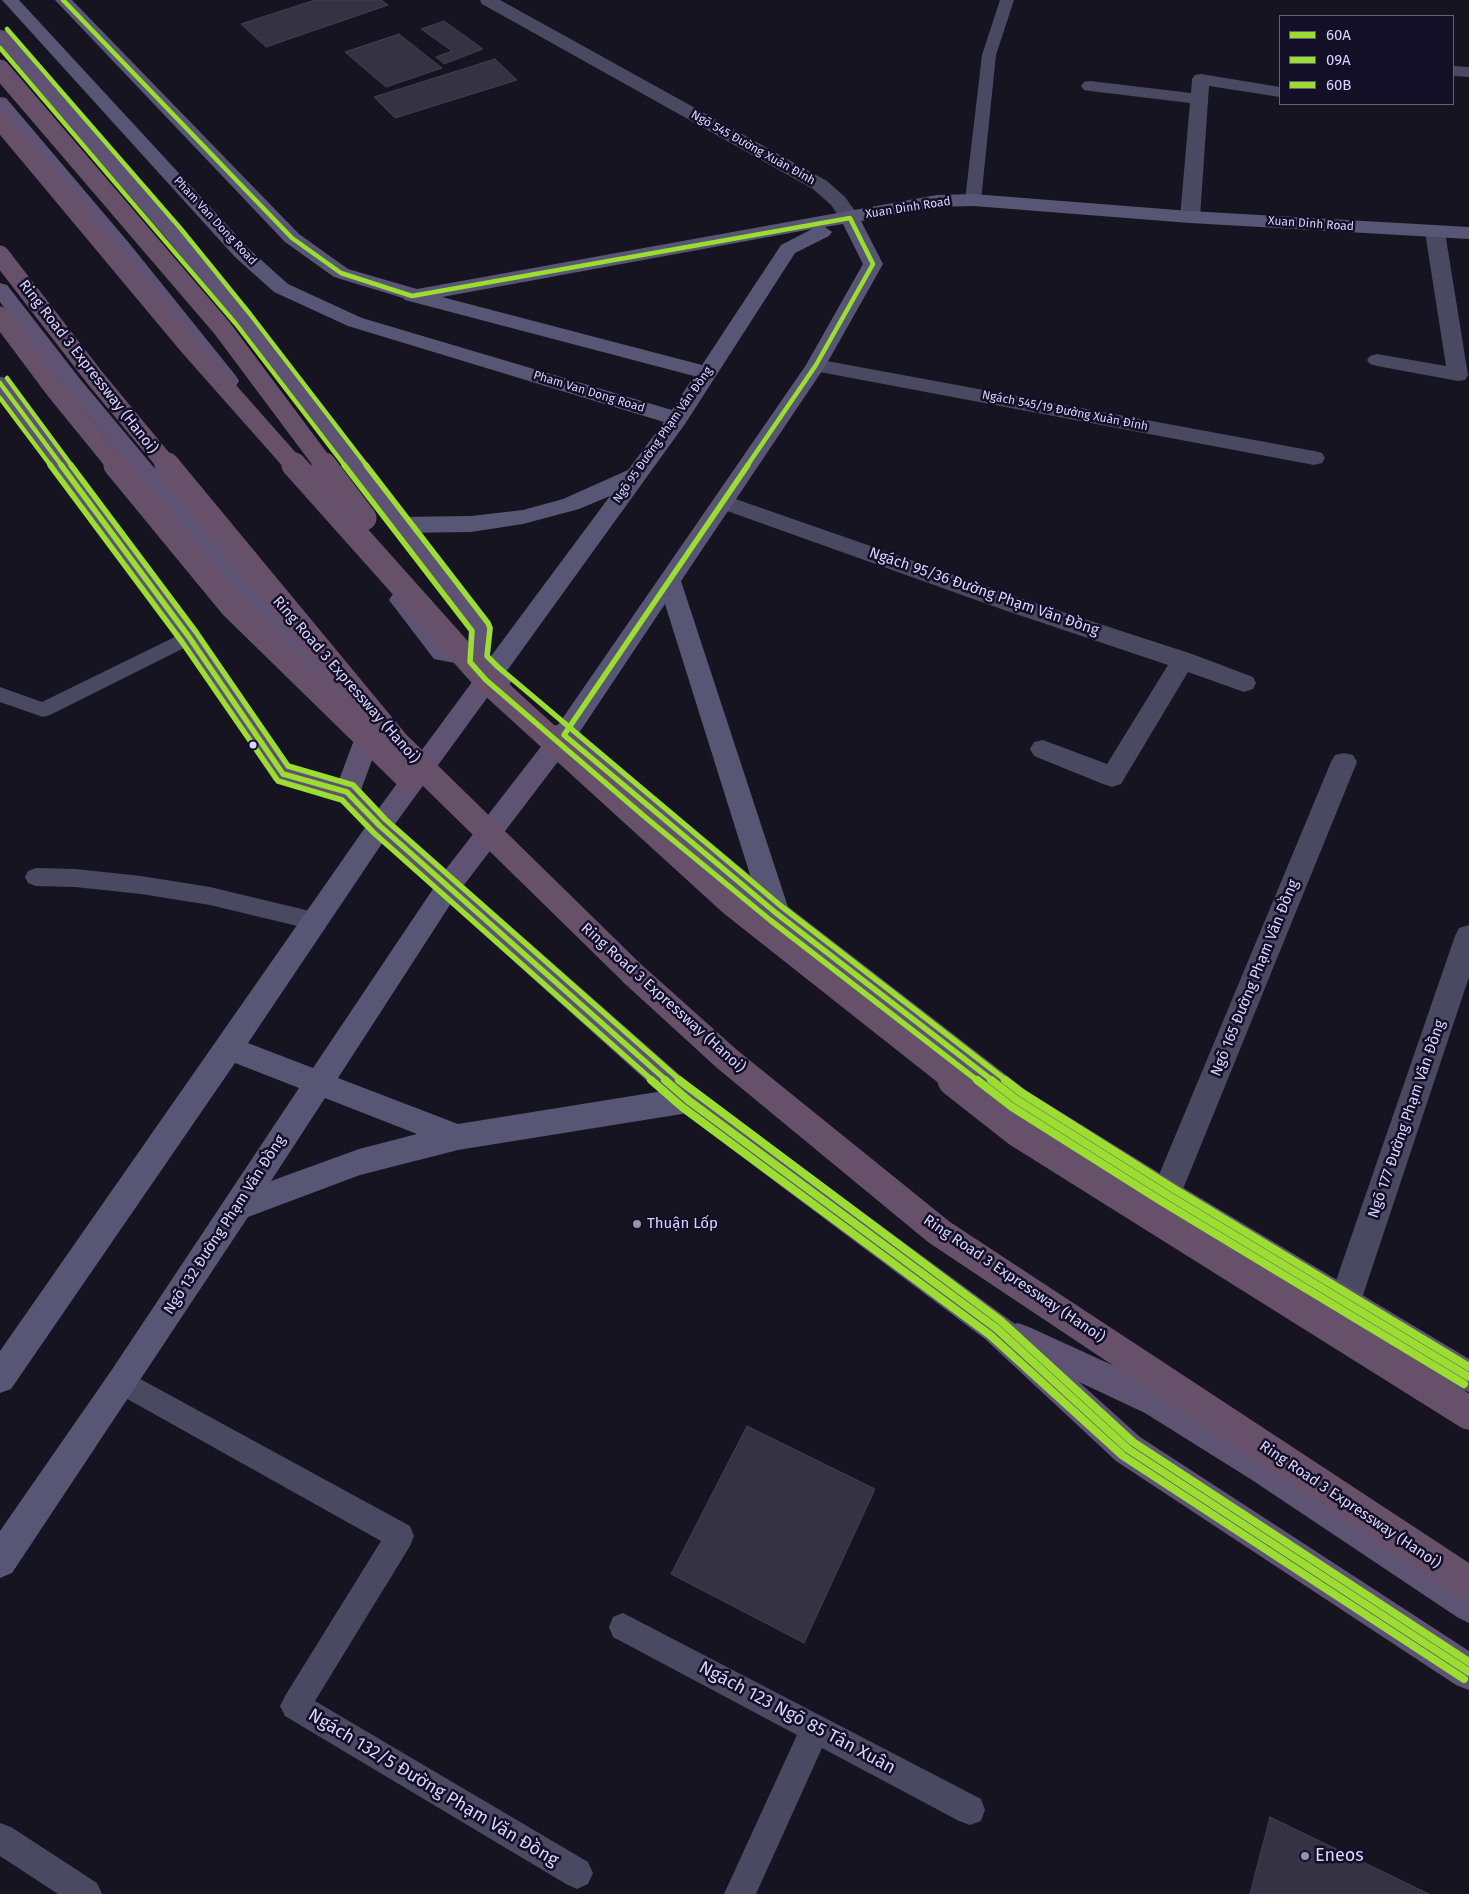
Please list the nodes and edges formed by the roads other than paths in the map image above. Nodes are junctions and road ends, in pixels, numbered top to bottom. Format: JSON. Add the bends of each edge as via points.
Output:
{"nodes":[{"id":1,"x":10,"y":0,"type":"edge"},
{"id":2,"x":63,"y":0,"type":"edge"},
{"id":3,"x":488,"y":0,"type":"edge"},
{"id":4,"x":1007,"y":0,"type":"edge"},
{"id":5,"x":0,"y":35,"type":"edge"},
{"id":6,"x":0,"y":69,"type":"edge"},
{"id":7,"x":1454,"y":70,"type":"edge"},
{"id":8,"x":1469,"y":72,"type":"edge"},
{"id":9,"x":1090,"y":86,"type":"dead end"},
{"id":10,"x":1279,"y":92,"type":"edge"},
{"id":11,"x":1199,"y":99,"type":"junction"},
{"id":12,"x":0,"y":102,"type":"edge"},
{"id":13,"x":0,"y":120,"type":"edge"},
{"id":14,"x":973,"y":200,"type":"junction"},
{"id":15,"x":1190,"y":216,"type":"junction"},
{"id":16,"x":850,"y":218,"type":"junction"},
{"id":17,"x":1435,"y":232,"type":"junction"},
{"id":18,"x":1469,"y":233,"type":"edge"},
{"id":19,"x":0,"y":255,"type":"edge"},
{"id":20,"x":0,"y":289,"type":"edge"},
{"id":21,"x":412,"y":296,"type":"junction"},
{"id":22,"x":0,"y":316,"type":"edge"},
{"id":23,"x":1377,"y":360,"type":"dead end"},
{"id":24,"x":816,"y":365,"type":"junction"},
{"id":25,"x":706,"y":373,"type":"junction"},
{"id":26,"x":0,"y":383,"type":"edge"},
{"id":27,"x":677,"y":419,"type":"junction"},
{"id":28,"x":1314,"y":458,"type":"dead end"},
{"id":29,"x":636,"y":475,"type":"junction"},
{"id":30,"x":724,"y":502,"type":"junction"},
{"id":31,"x":399,"y":525,"type":"junction"},
{"id":32,"x":670,"y":582,"type":"junction"},
{"id":33,"x":189,"y":637,"type":"junction"},
{"id":34,"x":1183,"y":660,"type":"junction"},
{"id":35,"x":485,"y":671,"type":"junction"},
{"id":36,"x":1244,"y":683,"type":"dead end"},
{"id":37,"x":0,"y":694,"type":"edge"},
{"id":38,"x":564,"y":735,"type":"junction"},
{"id":39,"x":1043,"y":749,"type":"dead end"},
{"id":40,"x":1344,"y":762,"type":"dead end"},
{"id":41,"x":347,"y":792,"type":"junction"},
{"id":42,"x":380,"y":826,"type":"junction"},
{"id":43,"x":36,"y":877,"type":"dead end"},
{"id":44,"x":448,"y":887,"type":"junction"},
{"id":45,"x":776,"y":913,"type":"junction"},
{"id":46,"x":314,"y":921,"type":"junction"},
{"id":47,"x":1469,"y":936,"type":"edge"},
{"id":48,"x":633,"y":974,"type":"junction"},
{"id":49,"x":229,"y":1048,"type":"junction"},
{"id":50,"x":318,"y":1083,"type":"junction"},
{"id":51,"x":688,"y":1100,"type":"junction"},
{"id":52,"x":458,"y":1137,"type":"junction"},
{"id":53,"x":1166,"y":1194,"type":"junction"},
{"id":54,"x":236,"y":1207,"type":"junction"},
{"id":55,"x":1345,"y":1301,"type":"junction"},
{"id":56,"x":996,"y":1328,"type":"junction"},
{"id":57,"x":1469,"y":1377,"type":"edge"},
{"id":58,"x":0,"y":1378,"type":"edge"},
{"id":59,"x":122,"y":1382,"type":"junction"},
{"id":60,"x":1469,"y":1413,"type":"edge"},
{"id":61,"x":0,"y":1561,"type":"edge"},
{"id":62,"x":1469,"y":1584,"type":"edge"},
{"id":63,"x":1469,"y":1605,"type":"edge"},
{"id":64,"x":623,"y":1627,"type":"dead end"},
{"id":65,"x":1469,"y":1672,"type":"edge"},
{"id":66,"x":816,"y":1728,"type":"junction"},
{"id":67,"x":970,"y":1810,"type":"dead end"},
{"id":68,"x":0,"y":1838,"type":"edge"},
{"id":69,"x":577,"y":1873,"type":"dead end"},
{"id":70,"x":86,"y":1894,"type":"edge"},
{"id":71,"x":740,"y":1894,"type":"edge"}],
"edges":[{"from":1,"to":27,"type":"street","name":"Pham Van Dong Road","via":[[242,253],[281,288],[355,322]]},
{"from":2,"to":21,"type":"street","via":[[292,238],[341,273]]},
{"from":3,"to":16,"type":"street","name":"Ngõ 545 Đường Xuân Đỉnh","via":[[820,185],[838,201]]},
{"from":4,"to":14,"type":"lane","via":[[989,55]]},
{"from":5,"to":31,"type":"main road","via":[[174,235],[249,327]]},
{"from":6,"to":35,"type":"highway","bridge":true,"via":[[222,328]]},
{"from":7,"to":8,"type":"street"},
{"from":9,"to":11,"type":"street"},
{"from":10,"to":11,"type":"street","via":[[1201,79]]},
{"from":11,"to":15,"type":"street"},
{"from":12,"to":35,"type":"main road","via":[[196,338],[443,653]]},
{"from":13,"to":35,"type":"highway","bridge":true,"via":[[187,344]]},
{"from":14,"to":15,"type":"street","name":"Xuan Dinh Road"},
{"from":14,"to":16,"type":"street","name":"Xuan Dinh Road","via":[[937,201]]},
{"from":15,"to":17,"type":"street","name":"Xuan Dinh Road"},
{"from":16,"to":21,"type":"street","name":"Xuan Dinh Road"},
{"from":16,"to":24,"type":"street","name":"Ngõ 545 Đường Xuân Đỉnh","via":[[873,264]]},
{"from":16,"to":25,"type":"street","name":"Ngõ 95 Đường Phạm Văn Đồng","via":[[788,249]]},
{"from":17,"to":18,"type":"street","name":"Xuan Dinh Road"},
{"from":17,"to":23,"type":"street","via":[[1458,375]]},
{"from":19,"to":48,"type":"highway","name":"Ring Road 3 Expressway (Hanoi)","bridge":true,"via":[[107,394],[398,743]]},
{"from":20,"to":41,"type":"main road","via":[[73,384],[250,598],[370,730]]},
{"from":21,"to":25,"type":"street"},
{"from":22,"to":48,"type":"highway","bridge":true,"via":[[232,606],[380,753]]},
{"from":24,"to":28,"type":"street","name":"Ngách 545/19 Đường Xuân Đỉnh"},
{"from":24,"to":30,"type":"street","name":"Ngõ 545 Đường Xuân Đỉnh"},
{"from":25,"to":27,"type":"street","name":"Ngõ 95 Đường Phạm Văn Đồng"},
{"from":26,"to":33,"type":"main road"},
{"from":27,"to":29,"type":"street","name":"Ngõ 95 Đường Phạm Văn Đồng"},
{"from":29,"to":31,"type":"street","via":[[571,504],[523,517],[471,524]]},
{"from":29,"to":35,"type":"street","name":"Ngõ 95 Đường Phạm Văn Đồng"},
{"from":30,"to":32,"type":"street"},
{"from":30,"to":34,"type":"street","name":"Ngách 95/36 Đường Phạm Văn Đồng","via":[[1012,604]]},
{"from":31,"to":35,"type":"main road","via":[[482,628]]},
{"from":32,"to":38,"type":"street"},
{"from":32,"to":45,"type":"street"},
{"from":33,"to":37,"type":"lane","via":[[43,710]]},
{"from":33,"to":41,"type":"main road","via":[[283,774]]},
{"from":34,"to":36,"type":"street","name":"Ngách 95/36 Đường Phạm Văn Đồng"},
{"from":34,"to":39,"type":"street","via":[[1112,777]]},
{"from":35,"to":38,"type":"main road"},
{"from":35,"to":42,"type":"main road"},
{"from":35,"to":60,"type":"highway","bridge":true,"via":[[732,904],[1018,1131]]},
{"from":38,"to":44,"type":"main road"},
{"from":38,"to":45,"type":"main road"},
{"from":40,"to":53,"type":"street","name":"Ngõ 165 Đường Phạm Văn Đồng"},
{"from":41,"to":42,"type":"main road"},
{"from":42,"to":44,"type":"main road"},
{"from":42,"to":46,"type":"street"},
{"from":43,"to":46,"type":"lane","via":[[150,886],[210,896]]},
{"from":44,"to":50,"type":"street","name":"Ngõ 132 Đường Phạm Văn Đồng"},
{"from":44,"to":51,"type":"main road"},
{"from":45,"to":53,"type":"main road","via":[[1017,1100]]},
{"from":46,"to":49,"type":"street"},
{"from":47,"to":55,"type":"street","name":"Ngõ 177 Đường Phạm Văn Đồng"},
{"from":48,"to":62,"type":"highway","name":"Ring Road 3 Expressway (Hanoi)","via":[[728,1059],[939,1232]]},
{"from":49,"to":50,"type":"street"},
{"from":49,"to":58,"type":"street"},
{"from":50,"to":52,"type":"street"},
{"from":50,"to":54,"type":"street","name":"Ngõ 132 Đường Phạm Văn Đồng"},
{"from":51,"to":52,"type":"street"},
{"from":51,"to":56,"type":"main road"},
{"from":52,"to":54,"type":"street","via":[[359,1162]]},
{"from":53,"to":55,"type":"main road"},
{"from":54,"to":59,"type":"street","name":"Ngõ 132 Đường Phạm Văn Đồng"},
{"from":55,"to":57,"type":"main road"},
{"from":56,"to":63,"type":"main road","via":[[1156,1402],[1264,1468]]},
{"from":56,"to":65,"type":"main road","via":[[1128,1449]]},
{"from":59,"to":61,"type":"street","name":"Ngõ 132 Đường Phạm Văn Đồng"},
{"from":59,"to":69,"type":"lane","name":"Ngách 132/5 Đường Phạm Văn Đồng","via":[[400,1536],[295,1706]]},
{"from":64,"to":66,"type":"lane","name":"Ngách 123 Ngõ 85 Tân Xuân"},
{"from":66,"to":67,"type":"lane","name":"Ngách 123 Ngõ 85 Tân Xuân"},
{"from":66,"to":71,"type":"lane"},
{"from":68,"to":70,"type":"lane"}]}
